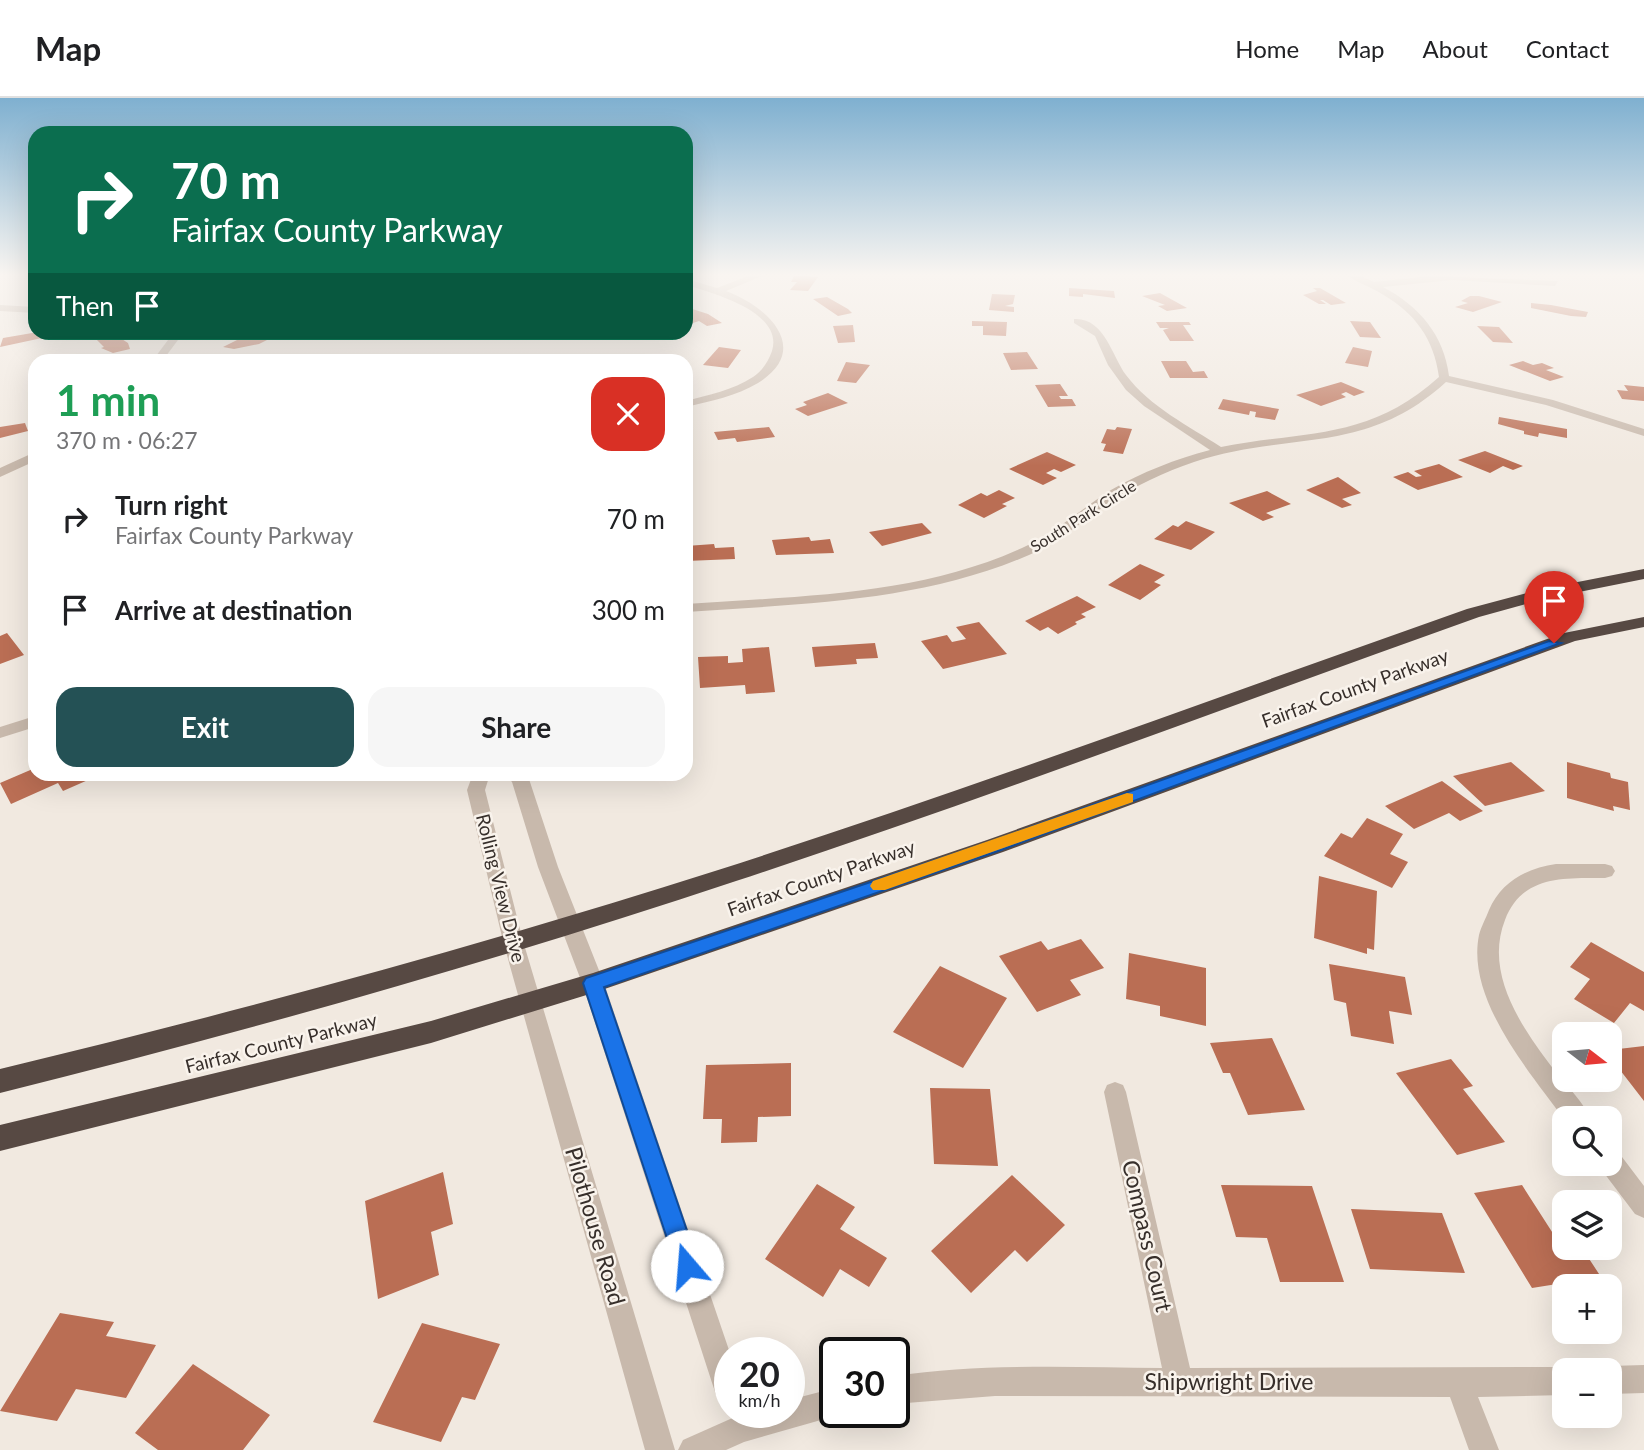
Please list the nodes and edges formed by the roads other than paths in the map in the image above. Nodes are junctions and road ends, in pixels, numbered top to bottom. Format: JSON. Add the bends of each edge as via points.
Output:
{"nodes":[{"id":1,"x":780,"y":339,"type":"edge"},
{"id":2,"x":1101,"y":339,"type":"edge"},
{"id":3,"x":1436,"y":339,"type":"edge"},
{"id":4,"x":1444,"y":378,"type":"junction"},
{"id":5,"x":693,"y":402,"type":"edge"},
{"id":6,"x":1644,"y":433,"type":"edge"},
{"id":7,"x":1219,"y":451,"type":"junction"},
{"id":8,"x":28,"y":459,"type":"edge"},
{"id":9,"x":0,"y":473,"type":"edge"},
{"id":10,"x":1644,"y":574,"type":"edge"},
{"id":11,"x":693,"y":607,"type":"edge"},
{"id":12,"x":1644,"y":621,"type":"edge"},
{"id":13,"x":28,"y":723,"type":"edge"},
{"id":14,"x":0,"y":733,"type":"edge"},
{"id":15,"x":479,"y":781,"type":"edge"},
{"id":16,"x":521,"y":781,"type":"edge"},
{"id":17,"x":1605,"y":871,"type":"dead end"},
{"id":18,"x":570,"y":925,"type":"junction"},
{"id":19,"x":513,"y":941,"type":"junction"},
{"id":20,"x":593,"y":983,"type":"junction"},
{"id":21,"x":531,"y":1002,"type":"junction"},
{"id":22,"x":0,"y":1081,"type":"edge"},
{"id":23,"x":1115,"y":1092,"type":"dead end"},
{"id":24,"x":1569,"y":1106,"type":"edge"},
{"id":25,"x":0,"y":1138,"type":"edge"},
{"id":26,"x":1621,"y":1176,"type":"edge"},
{"id":27,"x":1644,"y":1206,"type":"edge"},
{"id":28,"x":714,"y":1347,"type":"edge"},
{"id":29,"x":1644,"y":1379,"type":"edge"},
{"id":30,"x":1622,"y":1380,"type":"edge"},
{"id":31,"x":1179,"y":1381,"type":"junction"},
{"id":32,"x":1552,"y":1381,"type":"edge"},
{"id":33,"x":1459,"y":1384,"type":"junction"},
{"id":34,"x":910,"y":1390,"type":"edge"},
{"id":35,"x":726,"y":1428,"type":"edge"},
{"id":36,"x":660,"y":1450,"type":"edge"},
{"id":37,"x":693,"y":1450,"type":"edge"},
{"id":38,"x":1484,"y":1450,"type":"edge"}],
"edges":[{"from":1,"to":5,"type":"street","via":[[779,355],[767,373],[751,384]]},
{"from":2,"to":7,"type":"street","via":[[1130,388]]},
{"from":3,"to":4,"type":"street"},
{"from":4,"to":6,"type":"street","via":[[1549,402]]},
{"from":4,"to":7,"type":"street","name":"South Park Circle","via":[[1411,407],[1357,429]]},
{"from":7,"to":11,"type":"street","name":"South Park Circle","via":[[1126,486],[1027,551],[951,578],[858,595]]},
{"from":8,"to":9,"type":"street"},
{"from":10,"to":18,"type":"highway","name":"Fairfax County Parkway","via":[[1472,613],[826,842]]},
{"from":12,"to":20,"type":"highway","name":"Fairfax County Parkway","via":[[1570,637],[995,846]]},
{"from":13,"to":14,"type":"street"},
{"from":15,"to":19,"type":"street","name":"Rolling View Drive","via":[[476,790]]},
{"from":16,"to":18,"type":"street"},
{"from":17,"to":24,"type":"street","via":[[1550,873],[1524,881],[1507,894],[1492,919],[1486,943],[1499,1003],[1521,1042]]},
{"from":18,"to":19,"type":"highway","name":"Fairfax County Parkway"},
{"from":18,"to":20,"type":"street"},
{"from":19,"to":21,"type":"street","name":"Rolling View Drive"},
{"from":19,"to":22,"type":"highway","name":"Fairfax County Parkway","via":[[185,1036]]},
{"from":20,"to":21,"type":"highway","name":"Fairfax County Parkway"},
{"from":20,"to":28,"type":"street"},
{"from":21,"to":25,"type":"highway","name":"Fairfax County Parkway","via":[[431,1032]]},
{"from":21,"to":36,"type":"street","name":"Pilothouse Road"},
{"from":23,"to":31,"type":"street","name":"Compass Court"},
{"from":26,"to":27,"type":"street"},
{"from":29,"to":30,"type":"street"},
{"from":31,"to":33,"type":"street","name":"Shipwright Drive"},
{"from":31,"to":34,"type":"street","name":"Shipwright Drive","via":[[974,1384]]},
{"from":32,"to":33,"type":"street","name":"Shipwright Drive"},
{"from":33,"to":38,"type":"street"},
{"from":35,"to":37,"type":"street"}]}
